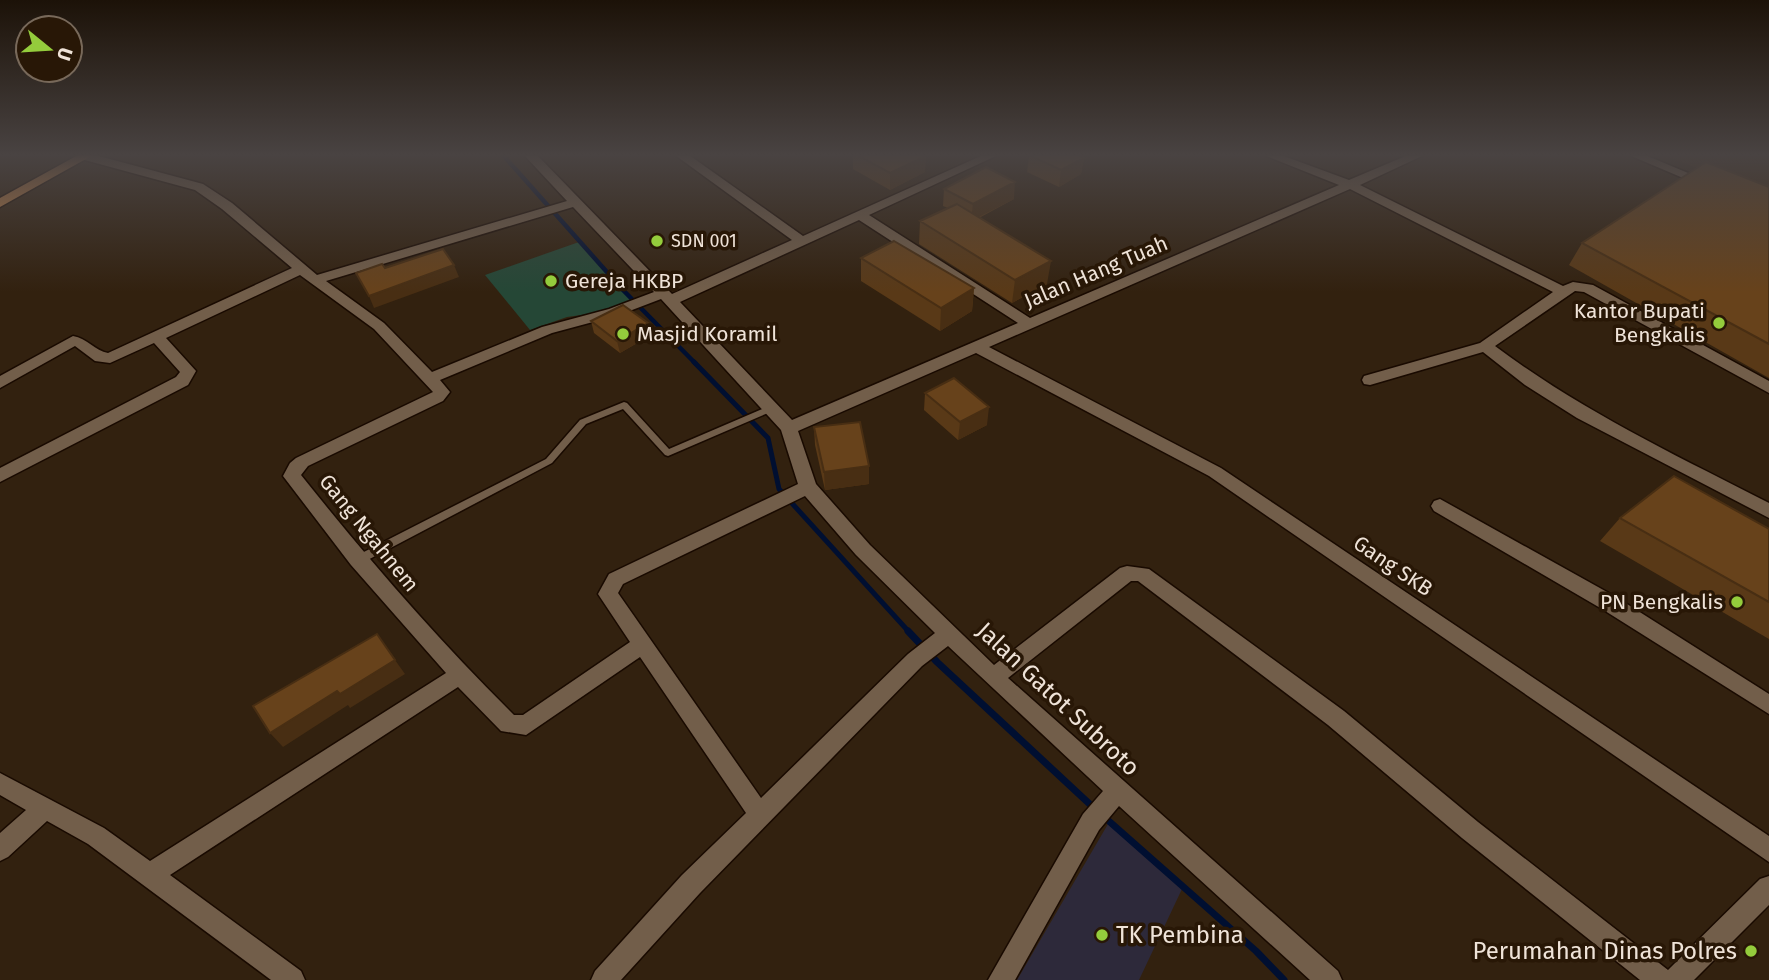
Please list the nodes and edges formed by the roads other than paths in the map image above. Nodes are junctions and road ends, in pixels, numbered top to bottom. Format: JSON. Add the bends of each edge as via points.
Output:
{"nodes":[{"id":1,"x":219,"y":201,"type":"edge"},
{"id":2,"x":567,"y":201,"type":"edge"},
{"id":3,"x":746,"y":201,"type":"edge"},
{"id":4,"x":891,"y":201,"type":"edge"},
{"id":5,"x":1315,"y":201,"type":"edge"},
{"id":6,"x":1382,"y":201,"type":"edge"},
{"id":7,"x":570,"y":204,"type":"junction"},
{"id":8,"x":860,"y":215,"type":"junction"},
{"id":9,"x":802,"y":240,"type":"junction"},
{"id":10,"x":308,"y":274,"type":"junction"},
{"id":11,"x":1563,"y":292,"type":"junction"},
{"id":12,"x":661,"y":297,"type":"junction"},
{"id":13,"x":1030,"y":324,"type":"junction"},
{"id":14,"x":156,"y":337,"type":"junction"},
{"id":15,"x":977,"y":346,"type":"junction"},
{"id":16,"x":1485,"y":346,"type":"junction"},
{"id":17,"x":428,"y":379,"type":"junction"},
{"id":18,"x":1370,"y":380,"type":"dead end"},
{"id":19,"x":0,"y":383,"type":"edge"},
{"id":20,"x":1769,"y":388,"type":"edge"},
{"id":21,"x":766,"y":410,"type":"junction"},
{"id":22,"x":789,"y":428,"type":"junction"},
{"id":23,"x":0,"y":476,"type":"edge"},
{"id":24,"x":797,"y":493,"type":"junction"},
{"id":25,"x":1440,"y":506,"type":"dead end"},
{"id":26,"x":1769,"y":510,"type":"edge"},
{"id":27,"x":358,"y":560,"type":"junction"},
{"id":28,"x":945,"y":636,"type":"junction"},
{"id":29,"x":642,"y":643,"type":"junction"},
{"id":30,"x":460,"y":675,"type":"junction"},
{"id":31,"x":993,"y":678,"type":"junction"},
{"id":32,"x":1769,"y":705,"type":"edge"},
{"id":33,"x":0,"y":783,"type":"edge"},
{"id":34,"x":1114,"y":794,"type":"junction"},
{"id":35,"x":45,"y":808,"type":"junction"},
{"id":36,"x":760,"y":815,"type":"junction"},
{"id":37,"x":0,"y":849,"type":"edge"},
{"id":38,"x":1769,"y":850,"type":"edge"},
{"id":39,"x":149,"y":875,"type":"junction"},
{"id":40,"x":1769,"y":888,"type":"edge"},
{"id":41,"x":292,"y":980,"type":"edge"},
{"id":42,"x":604,"y":980,"type":"edge"},
{"id":43,"x":1001,"y":980,"type":"edge"},
{"id":44,"x":1329,"y":980,"type":"edge"},
{"id":45,"x":1660,"y":980,"type":"edge"},
{"id":46,"x":1676,"y":980,"type":"edge"}],
"edges":[{"from":1,"to":10,"type":"street"},
{"from":2,"to":7,"type":"street"},
{"from":3,"to":9,"type":"street"},
{"from":4,"to":8,"type":"street"},
{"from":5,"to":13,"type":"street","name":"Jalan Hang Tuah"},
{"from":6,"to":11,"type":"street"},
{"from":7,"to":10,"type":"street"},
{"from":7,"to":12,"type":"street"},
{"from":8,"to":9,"type":"street"},
{"from":8,"to":13,"type":"street"},
{"from":9,"to":12,"type":"street"},
{"from":10,"to":14,"type":"street"},
{"from":10,"to":17,"type":"street","via":[[379,326]]},
{"from":11,"to":16,"type":"street"},
{"from":11,"to":20,"type":"street","via":[[1573,286],[1588,288]]},
{"from":12,"to":17,"type":"street","via":[[547,330]]},
{"from":12,"to":21,"type":"street"},
{"from":13,"to":15,"type":"street","name":"Jalan Hang Tuah"},
{"from":14,"to":19,"type":"street","via":[[103,359],[80,342],[69,342]]},
{"from":14,"to":23,"type":"street","via":[[188,371],[182,381]]},
{"from":15,"to":22,"type":"street","name":"Jalan Hang Tuah"},
{"from":15,"to":38,"type":"street","name":"Gang SKB","via":[[1215,472]]},
{"from":16,"to":18,"type":"street"},
{"from":16,"to":26,"type":"street","via":[[1583,414]]},
{"from":17,"to":27,"type":"street","name":"Gang Ngahnem","via":[[441,390],[437,397],[302,462],[292,472]]},
{"from":21,"to":22,"type":"street"},
{"from":21,"to":27,"type":"lane","via":[[668,453],[624,405],[583,422],[549,461]]},
{"from":22,"to":24,"type":"street","name":"Jalan Gatot Subroto"},
{"from":24,"to":28,"type":"street","name":"Jalan Gatot Subroto","via":[[863,550]]},
{"from":24,"to":29,"type":"street","via":[[616,579],[608,594]]},
{"from":25,"to":32,"type":"street","via":[[1609,603]]},
{"from":27,"to":30,"type":"street","name":"Gang Ngahnem"},
{"from":28,"to":31,"type":"street","name":"Jalan Gatot Subroto"},
{"from":28,"to":36,"type":"street","via":[[915,660]]},
{"from":29,"to":30,"type":"street","name":"Gang Ngahnem","via":[[520,727],[509,724]]},
{"from":29,"to":36,"type":"street"},
{"from":30,"to":39,"type":"street"},
{"from":31,"to":34,"type":"street","name":"Jalan Gatot Subroto"},
{"from":31,"to":45,"type":"street","via":[[1127,573],[1142,574],[1336,718]]},
{"from":33,"to":35,"type":"street"},
{"from":34,"to":43,"type":"street","via":[[1091,822]]},
{"from":34,"to":44,"type":"street","name":"Jalan Gatot Subroto"},
{"from":35,"to":37,"type":"street"},
{"from":35,"to":39,"type":"street","via":[[96,836]]},
{"from":36,"to":42,"type":"street"},
{"from":39,"to":41,"type":"street"},
{"from":40,"to":46,"type":"street"}]}
